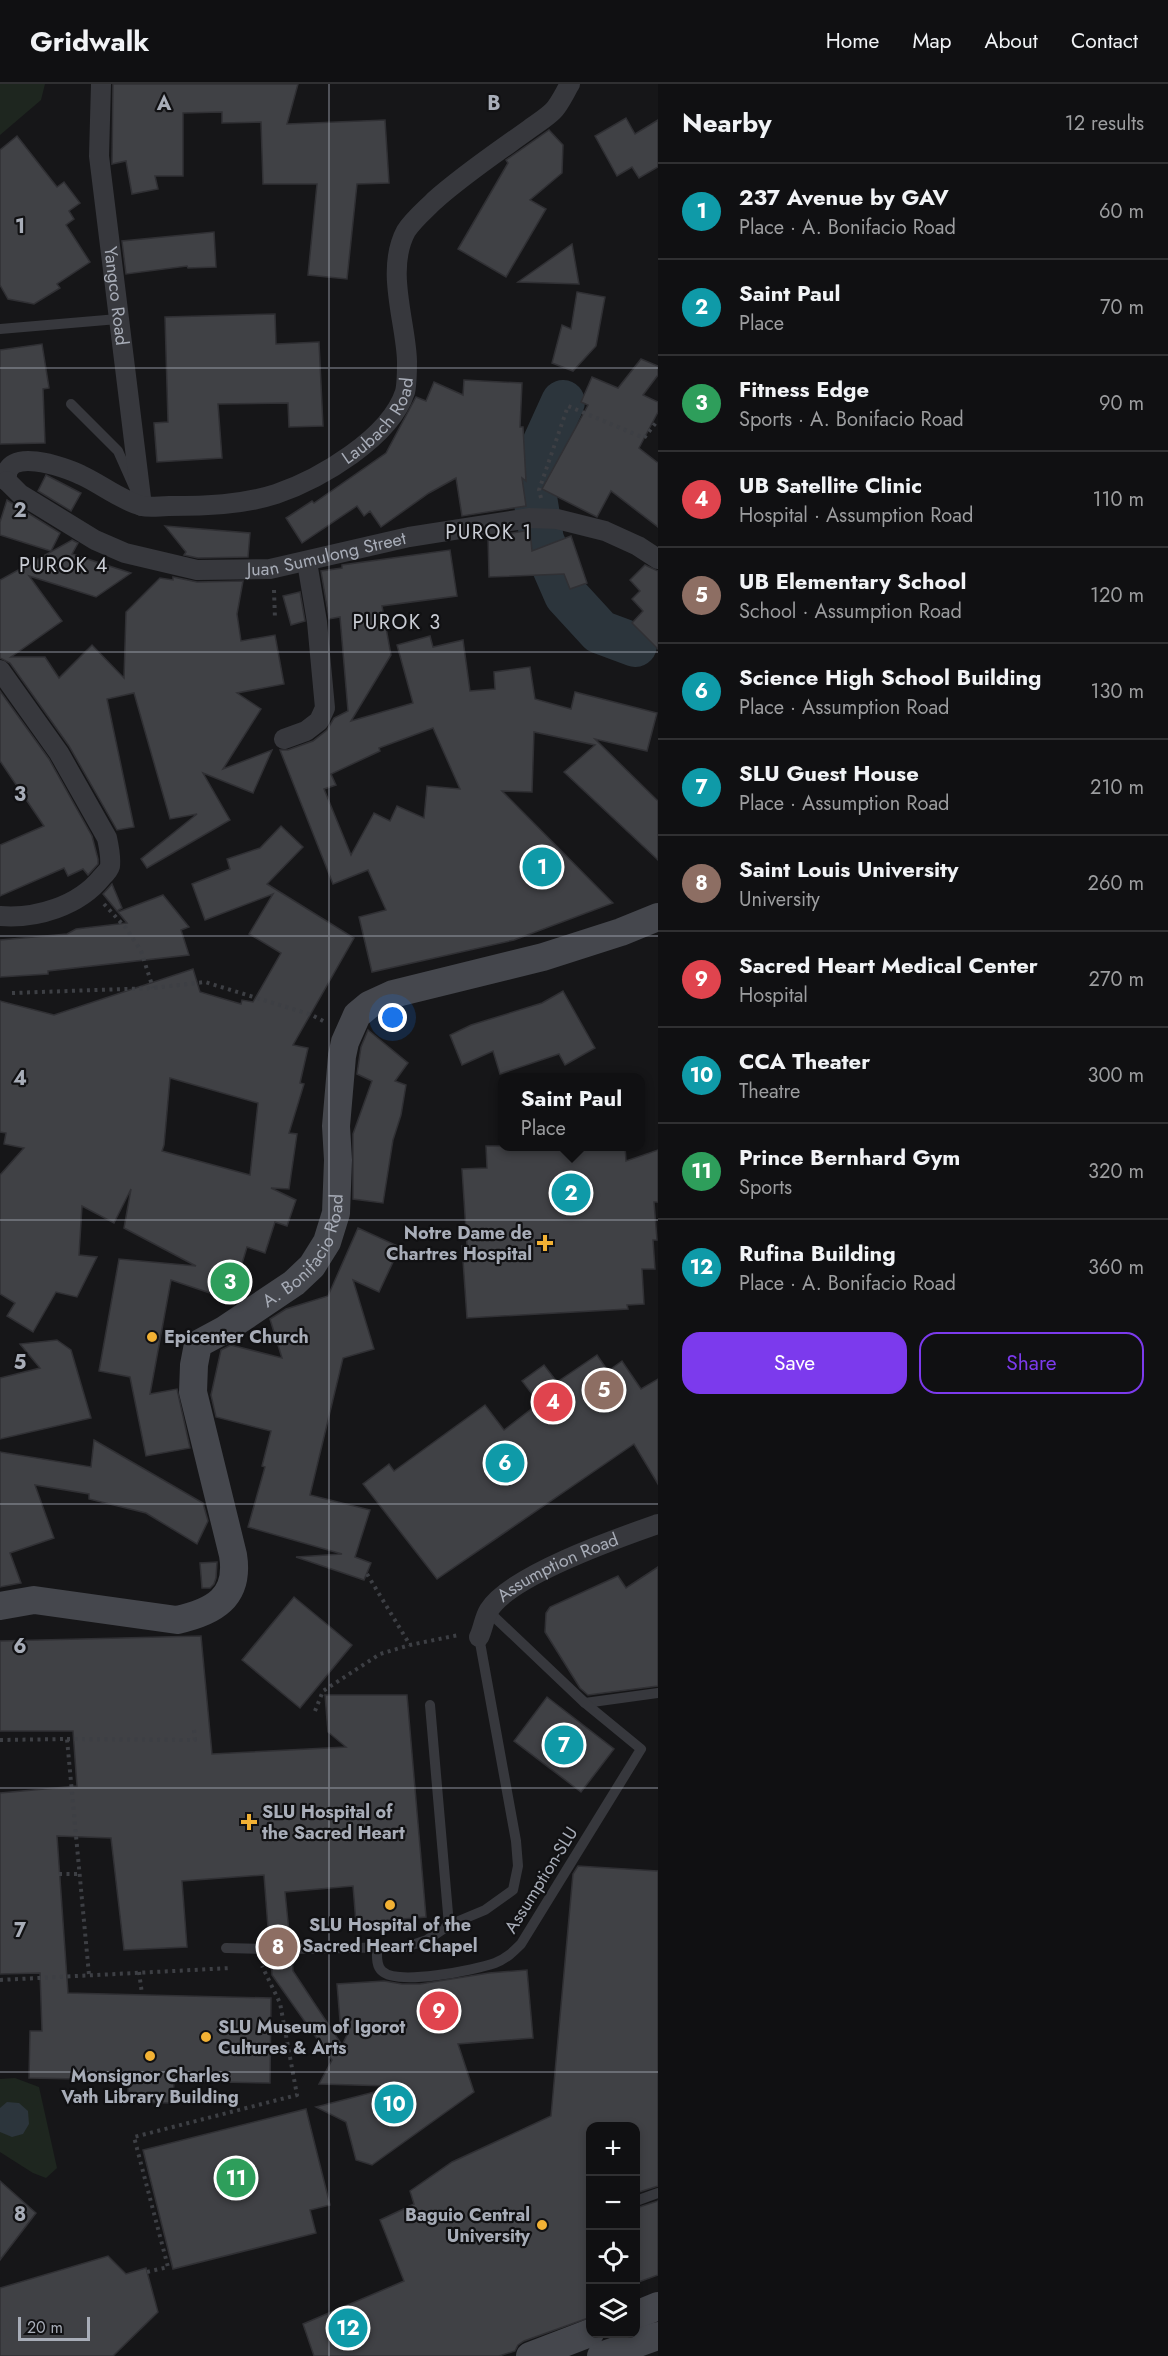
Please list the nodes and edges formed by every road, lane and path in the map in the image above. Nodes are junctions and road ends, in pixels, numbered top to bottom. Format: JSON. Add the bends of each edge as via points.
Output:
{"nodes":[{"id":1,"x":101,"y":84,"type":"edge"},
{"id":2,"x":570,"y":84,"type":"edge"},
{"id":3,"x":118,"y":319,"type":"junction"},
{"id":4,"x":0,"y":328,"type":"edge"},
{"id":5,"x":71,"y":404,"type":"dead end"},
{"id":6,"x":658,"y":420,"type":"edge"},
{"id":7,"x":4,"y":480,"type":"edge"},
{"id":8,"x":539,"y":490,"type":"dead end"},
{"id":9,"x":142,"y":506,"type":"junction"},
{"id":10,"x":658,"y":559,"type":"edge"},
{"id":11,"x":307,"y":562,"type":"junction"},
{"id":12,"x":272,"y":582,"type":"dead end"},
{"id":13,"x":275,"y":619,"type":"dead end"},
{"id":14,"x":0,"y":670,"type":"edge"},
{"id":15,"x":284,"y":739,"type":"dead end"},
{"id":16,"x":92,"y":890,"type":"junction"},
{"id":17,"x":0,"y":916,"type":"edge"},
{"id":18,"x":658,"y":917,"type":"edge"},
{"id":19,"x":153,"y":988,"type":"junction"},
{"id":20,"x":12,"y":993,"type":"dead end"},
{"id":21,"x":333,"y":1026,"type":"dead end"},
{"id":22,"x":658,"y":1524,"type":"edge"},
{"id":23,"x":367,"y":1574,"type":"dead end"},
{"id":24,"x":0,"y":1606,"type":"edge"},
{"id":25,"x":488,"y":1611,"type":"junction"},
{"id":26,"x":474,"y":1636,"type":"junction"},
{"id":27,"x":410,"y":1645,"type":"junction"},
{"id":28,"x":658,"y":1693,"type":"edge"},
{"id":29,"x":585,"y":1703,"type":"junction"},
{"id":30,"x":430,"y":1705,"type":"dead end"},
{"id":31,"x":315,"y":1711,"type":"dead end"},
{"id":32,"x":195,"y":1730,"type":"dead end"},
{"id":33,"x":67,"y":1739,"type":"junction"},
{"id":34,"x":0,"y":1740,"type":"edge"},
{"id":35,"x":59,"y":1874,"type":"dead end"},
{"id":36,"x":79,"y":1874,"type":"junction"},
{"id":37,"x":449,"y":1925,"type":"junction"},
{"id":38,"x":226,"y":1948,"type":"dead end"},
{"id":39,"x":270,"y":1949,"type":"dead end"},
{"id":40,"x":291,"y":1949,"type":"dead end"},
{"id":41,"x":377,"y":1949,"type":"junction"},
{"id":42,"x":251,"y":1966,"type":"dead end"},
{"id":43,"x":262,"y":1966,"type":"junction"},
{"id":44,"x":271,"y":1966,"type":"dead end"},
{"id":45,"x":240,"y":1967,"type":"dead end"},
{"id":46,"x":139,"y":1972,"type":"junction"},
{"id":47,"x":89,"y":1975,"type":"junction"},
{"id":48,"x":0,"y":1980,"type":"edge"},
{"id":49,"x":142,"y":1994,"type":"dead end"},
{"id":50,"x":658,"y":2193,"type":"edge"},
{"id":51,"x":640,"y":2200,"type":"edge"},
{"id":52,"x":158,"y":2208,"type":"dead end"},
{"id":53,"x":152,"y":2210,"type":"junction"},
{"id":54,"x":147,"y":2272,"type":"dead end"},
{"id":55,"x":658,"y":2306,"type":"edge"},
{"id":56,"x":640,"y":2313,"type":"edge"},
{"id":57,"x":586,"y":2335,"type":"edge"},
{"id":58,"x":658,"y":2336,"type":"edge"},
{"id":59,"x":530,"y":2356,"type":"edge"},
{"id":60,"x":601,"y":2356,"type":"edge"}],
"edges":[{"from":1,"to":3,"type":"street","name":"Yangco Road","via":[[99,156]]},
{"from":2,"to":9,"type":"street","name":"Laubach Road","via":[[554,111],[460,178],[406,231],[397,278],[407,360],[405,392],[390,419],[367,443],[335,465],[277,494],[244,502]]},
{"from":3,"to":4,"type":"lane"},
{"from":3,"to":9,"type":"street","name":"Yangco Road"},
{"from":5,"to":9,"type":"lane","via":[[118,451]]},
{"from":6,"to":8,"type":"path","via":[[644,438],[568,406]]},
{"from":7,"to":9,"type":"street","name":"Laubach Road","via":[[10,466],[19,461],[38,462],[80,474]]},
{"from":7,"to":11,"type":"street","name":"Juan Sumulong Street","via":[[95,540],[125,553],[197,570],[270,569]]},
{"from":10,"to":11,"type":"street","name":"Juan Sumulong Street","via":[[605,531],[554,518],[530,518],[409,537]]},
{"from":11,"to":15,"type":"street","via":[[315,602],[325,708],[319,721],[306,732]]},
{"from":12,"to":13,"type":"path"},
{"from":14,"to":16,"type":"street","via":[[59,753],[107,838],[110,868]]},
{"from":16,"to":17,"type":"street","via":[[74,902],[20,918]]},
{"from":16,"to":19,"type":"path","via":[[141,951]]},
{"from":18,"to":24,"type":"main road","name":"A. Bonifacio Road","via":[[543,957],[393,994],[357,1015],[342,1056],[336,1126],[336,1213],[327,1242],[312,1266],[294,1283],[198,1344],[193,1392],[235,1567],[227,1595],[219,1604],[199,1615],[177,1620],[34,1600]]},
{"from":19,"to":20,"type":"path"},
{"from":19,"to":21,"type":"path","via":[[205,982],[312,1015]]},
{"from":22,"to":25,"type":"street","name":"Assumption Road","via":[[529,1578],[503,1595]]},
{"from":23,"to":27,"type":"path"},
{"from":25,"to":26,"type":"street","name":"Assumption Road"},
{"from":25,"to":29,"type":"lane","name":"Assumption-SLU"},
{"from":26,"to":27,"type":"path","via":[[458,1635]]},
{"from":26,"to":37,"type":"lane","name":"Assumption-SLU","via":[[511,1812],[518,1866],[513,1890],[485,1910]]},
{"from":27,"to":31,"type":"path","via":[[380,1654],[323,1691]]},
{"from":28,"to":29,"type":"lane"},
{"from":29,"to":41,"type":"lane","name":"Assumption-SLU","via":[[641,1749],[521,1944],[511,1955],[496,1962],[416,1977],[393,1977],[382,1971]]},
{"from":30,"to":37,"type":"lane"},
{"from":32,"to":33,"type":"path","via":[[195,1740]]},
{"from":33,"to":34,"type":"path"},
{"from":33,"to":36,"type":"path"},
{"from":35,"to":36,"type":"path"},
{"from":36,"to":47,"type":"path"},
{"from":37,"to":41,"type":"lane","name":"Assumption-SLU","via":[[427,1940],[406,1947]]},
{"from":38,"to":39,"type":"lane"},
{"from":40,"to":41,"type":"lane","name":"Assumption-SLU"},
{"from":42,"to":43,"type":"path"},
{"from":43,"to":44,"type":"path"},
{"from":43,"to":53,"type":"path","via":[[280,2003],[297,2095],[134,2137]]},
{"from":45,"to":46,"type":"path"},
{"from":46,"to":47,"type":"path"},
{"from":46,"to":49,"type":"path"},
{"from":47,"to":48,"type":"path"},
{"from":50,"to":51,"type":"lane"},
{"from":52,"to":53,"type":"path"},
{"from":53,"to":54,"type":"path","via":[[168,2267]]},
{"from":55,"to":56,"type":"main road"},
{"from":57,"to":59,"type":"main road"},
{"from":58,"to":60,"type":"main road"}]}
